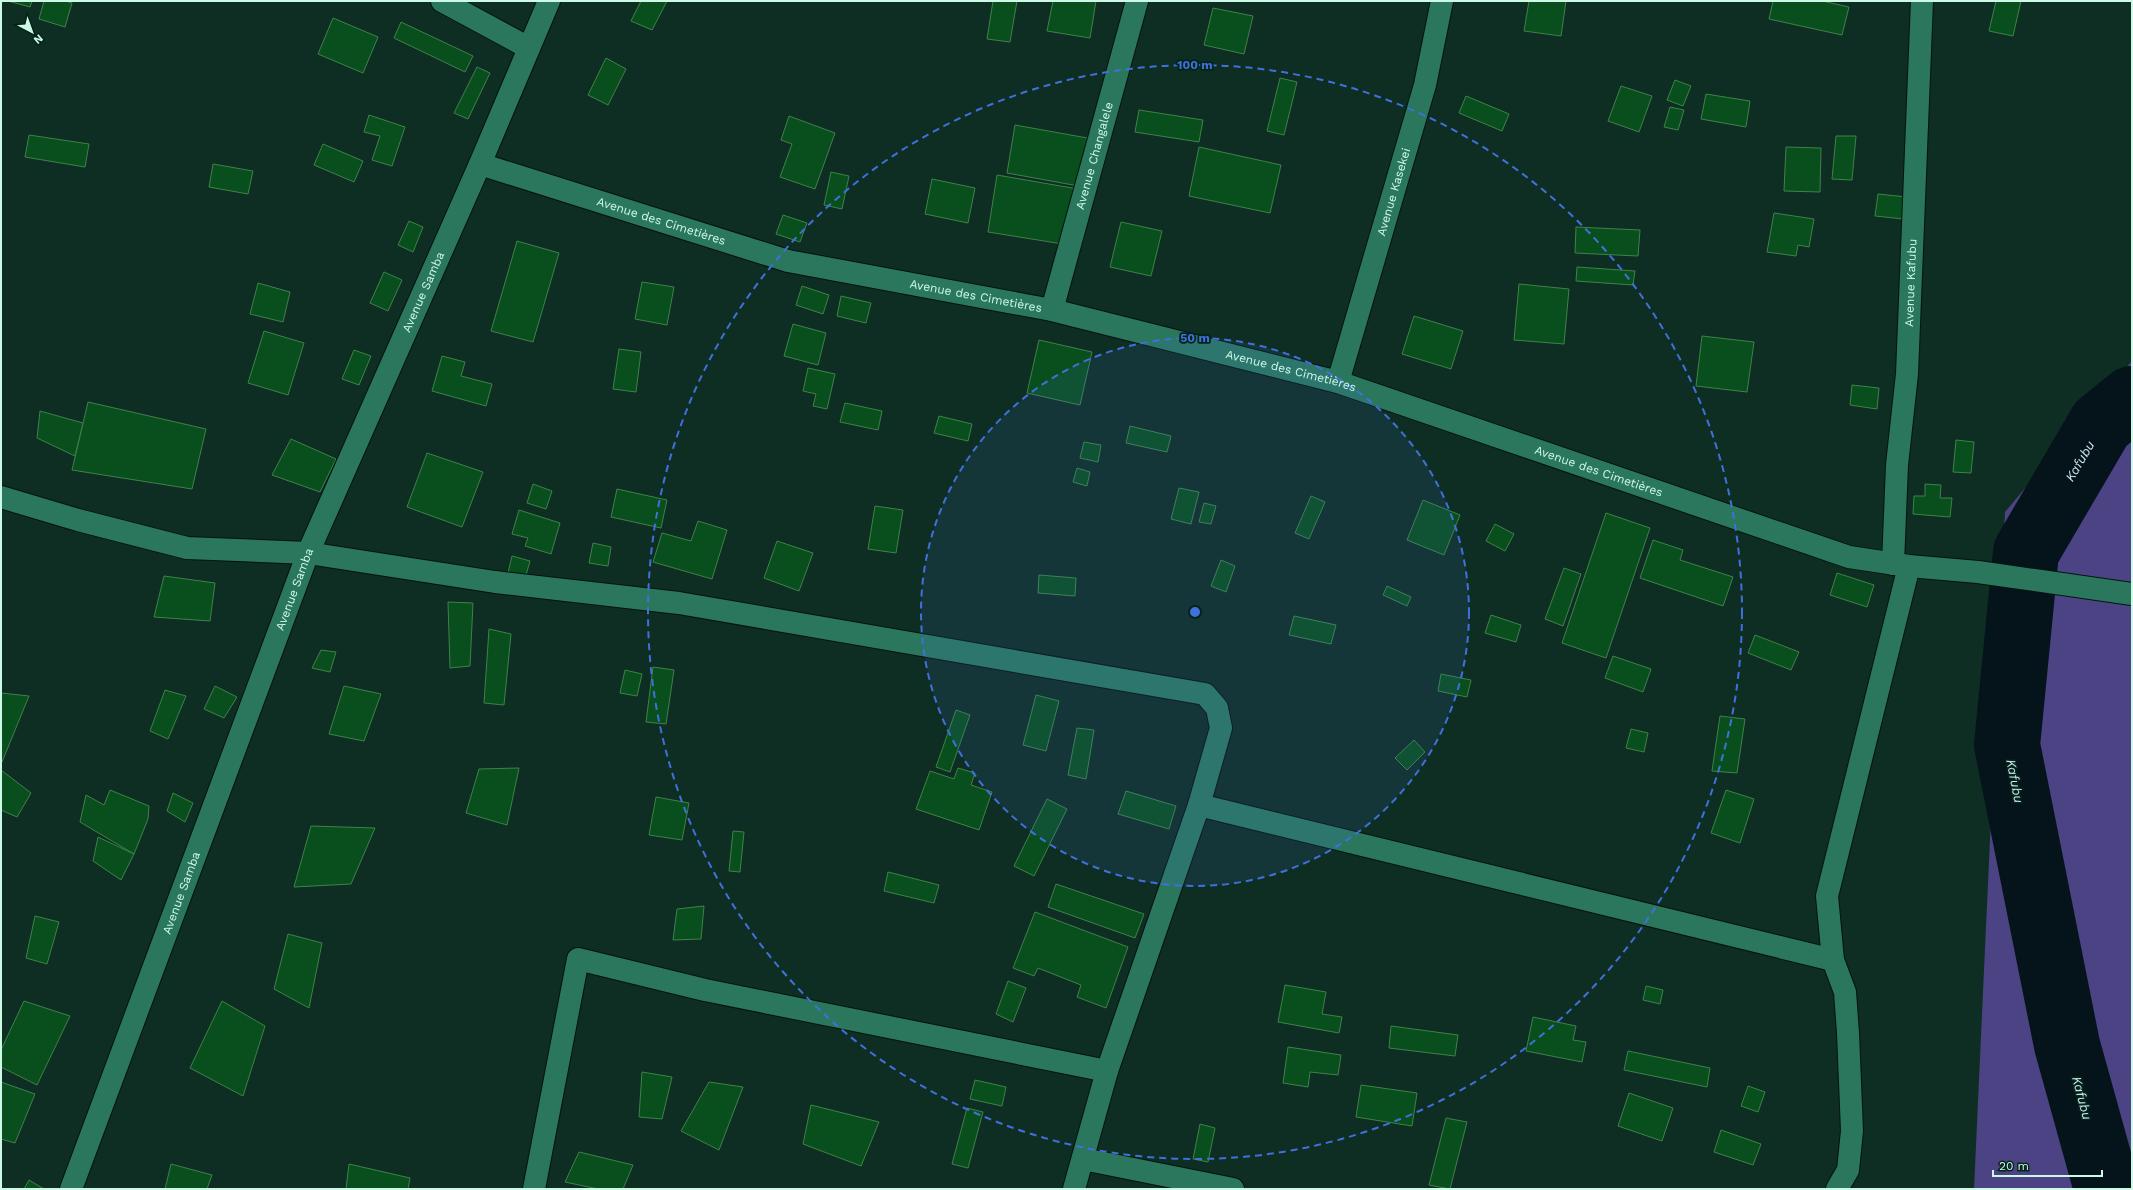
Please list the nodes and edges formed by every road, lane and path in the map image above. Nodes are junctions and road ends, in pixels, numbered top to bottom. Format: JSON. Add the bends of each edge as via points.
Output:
{"nodes":[{"id":1,"x":442,"y":1,"type":"edge"},
{"id":2,"x":549,"y":1,"type":"edge"},
{"id":3,"x":1138,"y":1,"type":"edge"},
{"id":4,"x":1442,"y":1,"type":"edge"},
{"id":5,"x":1922,"y":1,"type":"edge"},
{"id":6,"x":529,"y":48,"type":"junction"},
{"id":7,"x":480,"y":164,"type":"junction"},
{"id":8,"x":1052,"y":310,"type":"junction"},
{"id":9,"x":1338,"y":382,"type":"junction"},
{"id":10,"x":1,"y":497,"type":"edge"},
{"id":11,"x":308,"y":553,"type":"junction"},
{"id":12,"x":1901,"y":565,"type":"junction"},
{"id":13,"x":2132,"y":594,"type":"edge"},
{"id":14,"x":1199,"y":805,"type":"junction"},
{"id":15,"x":1833,"y":960,"type":"junction"},
{"id":16,"x":1107,"y":1071,"type":"junction"},
{"id":17,"x":1083,"y":1159,"type":"junction"},
{"id":18,"x":71,"y":1189,"type":"edge"},
{"id":19,"x":534,"y":1189,"type":"edge"},
{"id":20,"x":1074,"y":1189,"type":"edge"},
{"id":21,"x":1233,"y":1189,"type":"edge"},
{"id":22,"x":1837,"y":1189,"type":"edge"}],
"edges":[{"from":1,"to":6,"type":"street"},
{"from":2,"to":6,"type":"street","name":"Avenue Samba"},
{"from":3,"to":8,"type":"street","name":"Avenue Changalele"},
{"from":4,"to":9,"type":"street","name":"Avenue Kasekei","via":[[1425,85]]},
{"from":5,"to":12,"type":"street","name":"Avenue Kafubu","via":[[1907,374],[1897,465]]},
{"from":6,"to":7,"type":"street","name":"Avenue Samba"},
{"from":7,"to":8,"type":"street","name":"Avenue des Cimetières","via":[[788,261]]},
{"from":7,"to":11,"type":"street","name":"Avenue Samba"},
{"from":8,"to":9,"type":"street","name":"Avenue des Cimetières"},
{"from":9,"to":12,"type":"street","name":"Avenue des Cimetières","via":[[1849,557]]},
{"from":10,"to":11,"type":"street","via":[[188,548]]},
{"from":11,"to":14,"type":"street","via":[[495,582],[679,603],[1205,694],[1217,708],[1220,728]]},
{"from":11,"to":18,"type":"street","name":"Avenue Samba"},
{"from":12,"to":13,"type":"street","name":"Avenue des Cimetières","via":[[1978,572]]},
{"from":12,"to":15,"type":"street","name":"Avenue Kafubu","via":[[1827,896]]},
{"from":14,"to":15,"type":"street"},
{"from":14,"to":16,"type":"street"},
{"from":15,"to":22,"type":"street","name":"Avenue Kafubu","via":[[1845,992],[1852,1131],[1848,1170]]},
{"from":16,"to":17,"type":"street"},
{"from":16,"to":19,"type":"street","via":[[704,990],[578,959]]},
{"from":17,"to":20,"type":"street"},
{"from":17,"to":21,"type":"street"}]}
